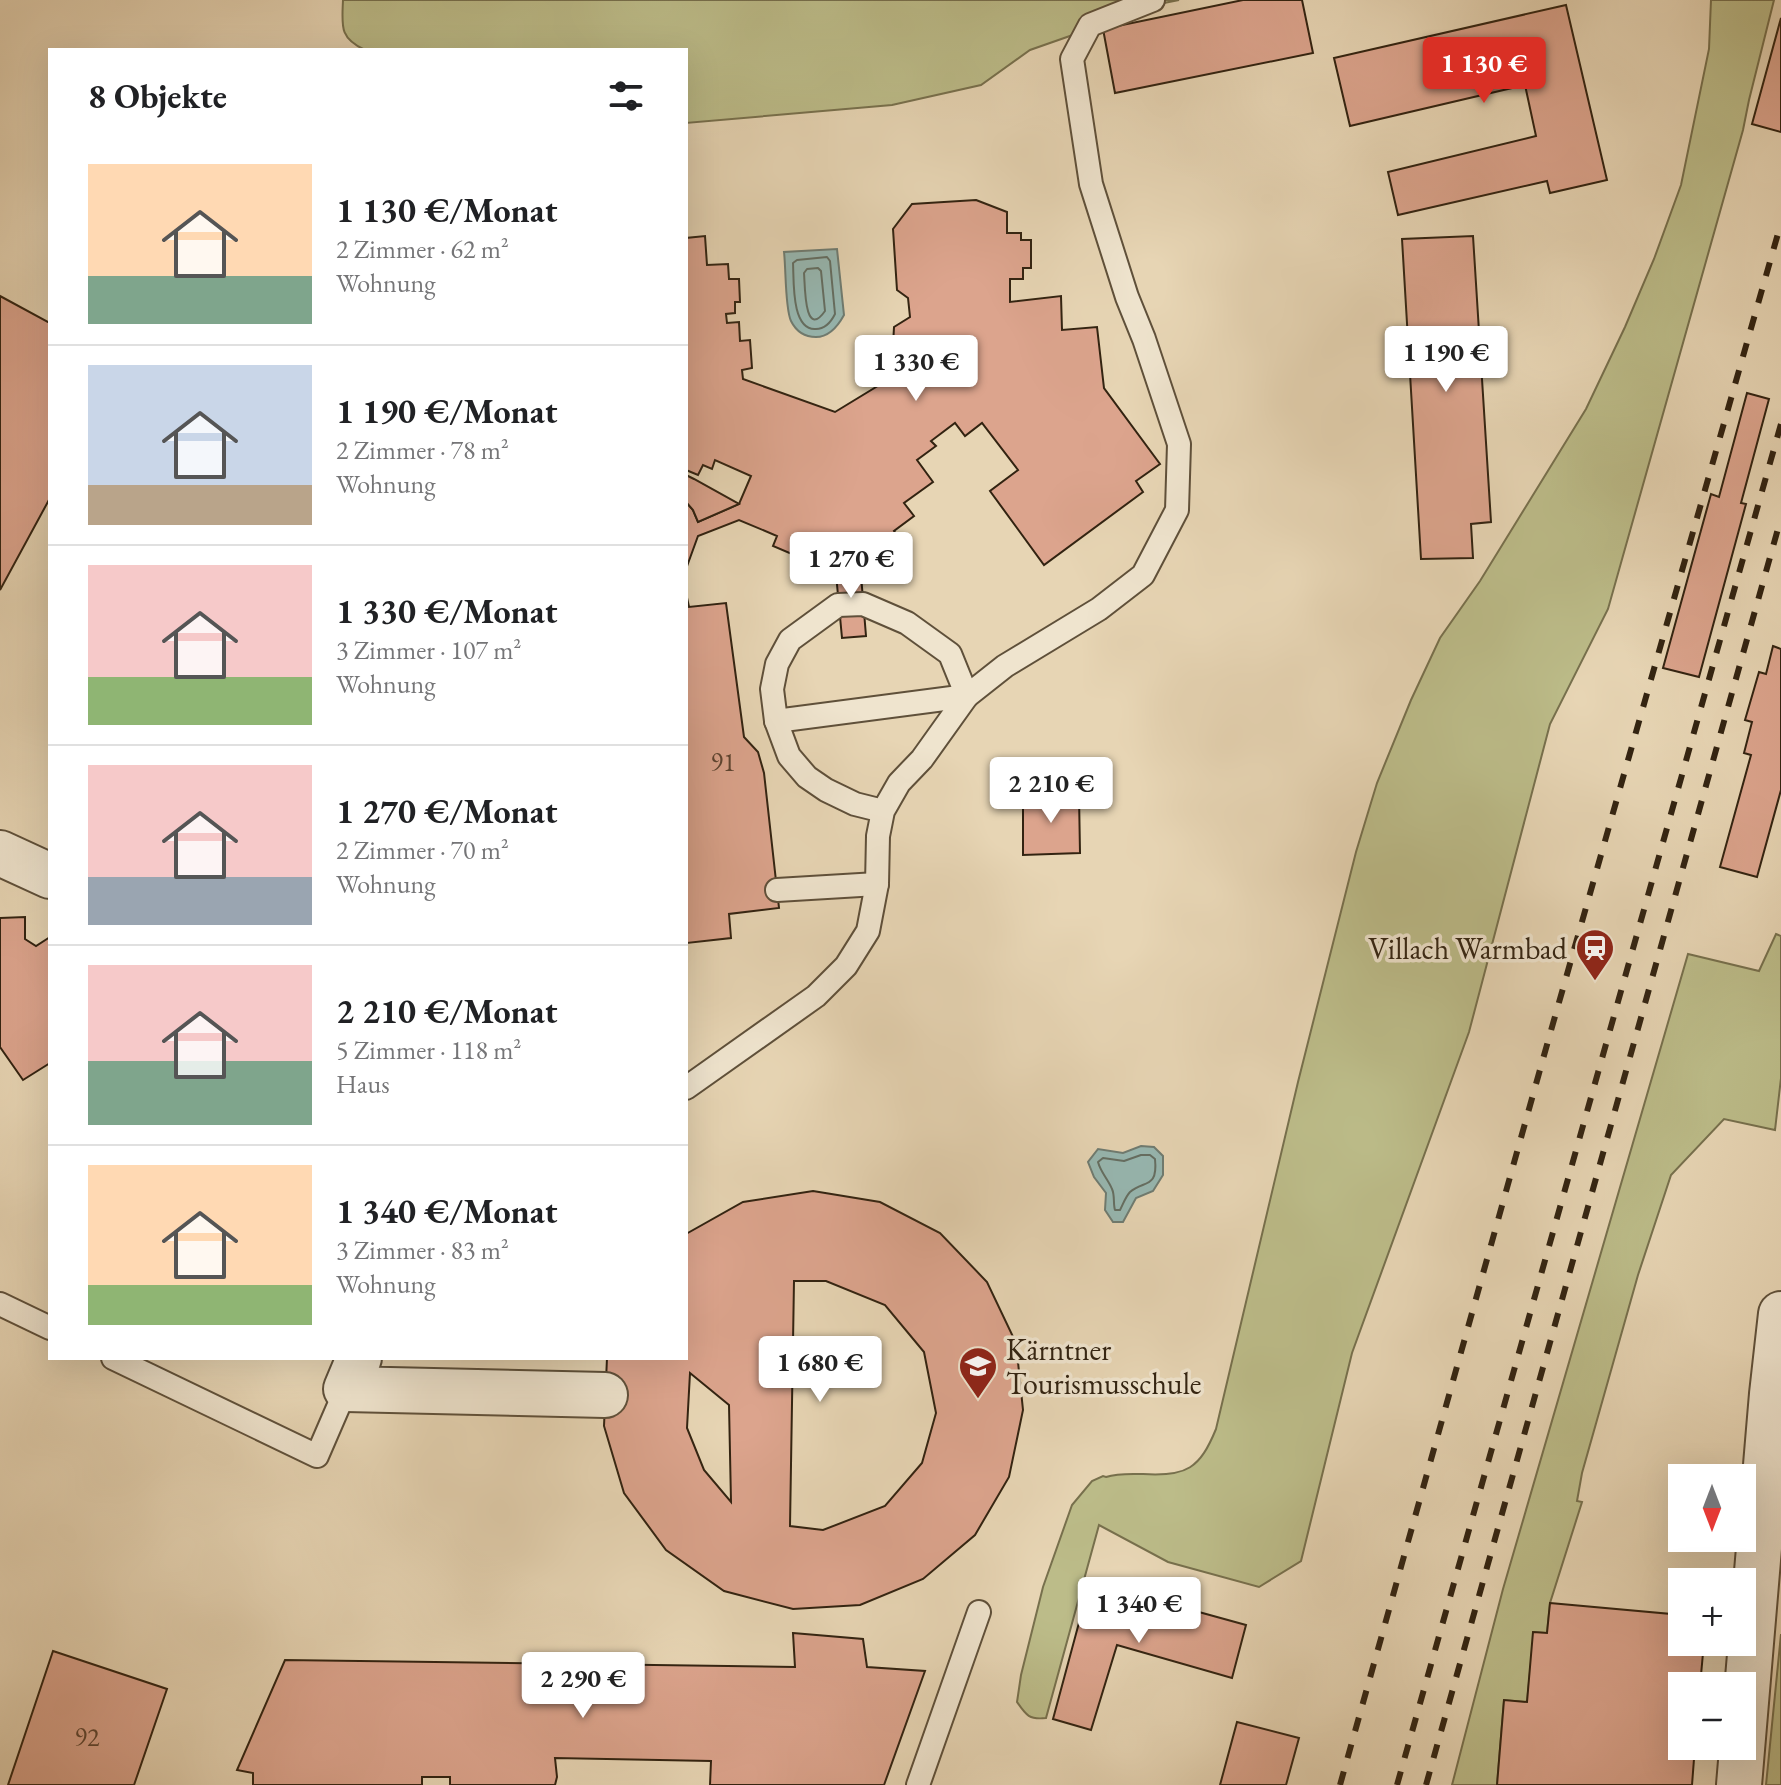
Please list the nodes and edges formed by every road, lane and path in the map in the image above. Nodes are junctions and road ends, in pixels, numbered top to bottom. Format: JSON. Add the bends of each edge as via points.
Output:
{"nodes":[{"id":1,"x":1153,"y":0,"type":"edge"},
{"id":2,"x":967,"y":696,"type":"junction"},
{"id":3,"x":776,"y":721,"type":"junction"},
{"id":4,"x":883,"y":811,"type":"junction"},
{"id":5,"x":0,"y":853,"type":"edge"},
{"id":6,"x":48,"y":875,"type":"edge"},
{"id":7,"x":877,"y":884,"type":"junction"},
{"id":8,"x":777,"y":890,"type":"dead end"},
{"id":9,"x":688,"y":1087,"type":"edge"},
{"id":10,"x":0,"y":1304,"type":"edge"},
{"id":11,"x":1781,"y":1314,"type":"edge"},
{"id":12,"x":48,"y":1327,"type":"edge"},
{"id":13,"x":117,"y":1360,"type":"edge"},
{"id":14,"x":352,"y":1374,"type":"edge"},
{"id":15,"x":605,"y":1395,"type":"dead end"},
{"id":16,"x":979,"y":1612,"type":"dead end"},
{"id":17,"x":918,"y":1785,"type":"edge"},
{"id":18,"x":1739,"y":1785,"type":"edge"}],
"edges":[{"from":1,"to":2,"type":"lane","via":[[1090,25],[1072,59],[1091,184],[1179,444],[1177,510],[1143,575]]},
{"from":2,"to":3,"type":"lane"},
{"from":2,"to":3,"type":"lane","via":[[950,654],[907,623],[863,604],[838,605],[790,640],[777,664],[772,689]]},
{"from":2,"to":4,"type":"lane"},
{"from":3,"to":4,"type":"lane","via":[[789,756],[807,777],[855,804]]},
{"from":4,"to":7,"type":"lane"},
{"from":5,"to":6,"type":"street"},
{"from":7,"to":8,"type":"lane"},
{"from":7,"to":9,"type":"lane","via":[[868,931],[846,966],[816,996]]},
{"from":10,"to":12,"type":"lane"},
{"from":11,"to":18,"type":"street"},
{"from":13,"to":14,"type":"lane","via":[[317,1456]]},
{"from":14,"to":15,"type":"street"},
{"from":16,"to":17,"type":"lane"}]}
